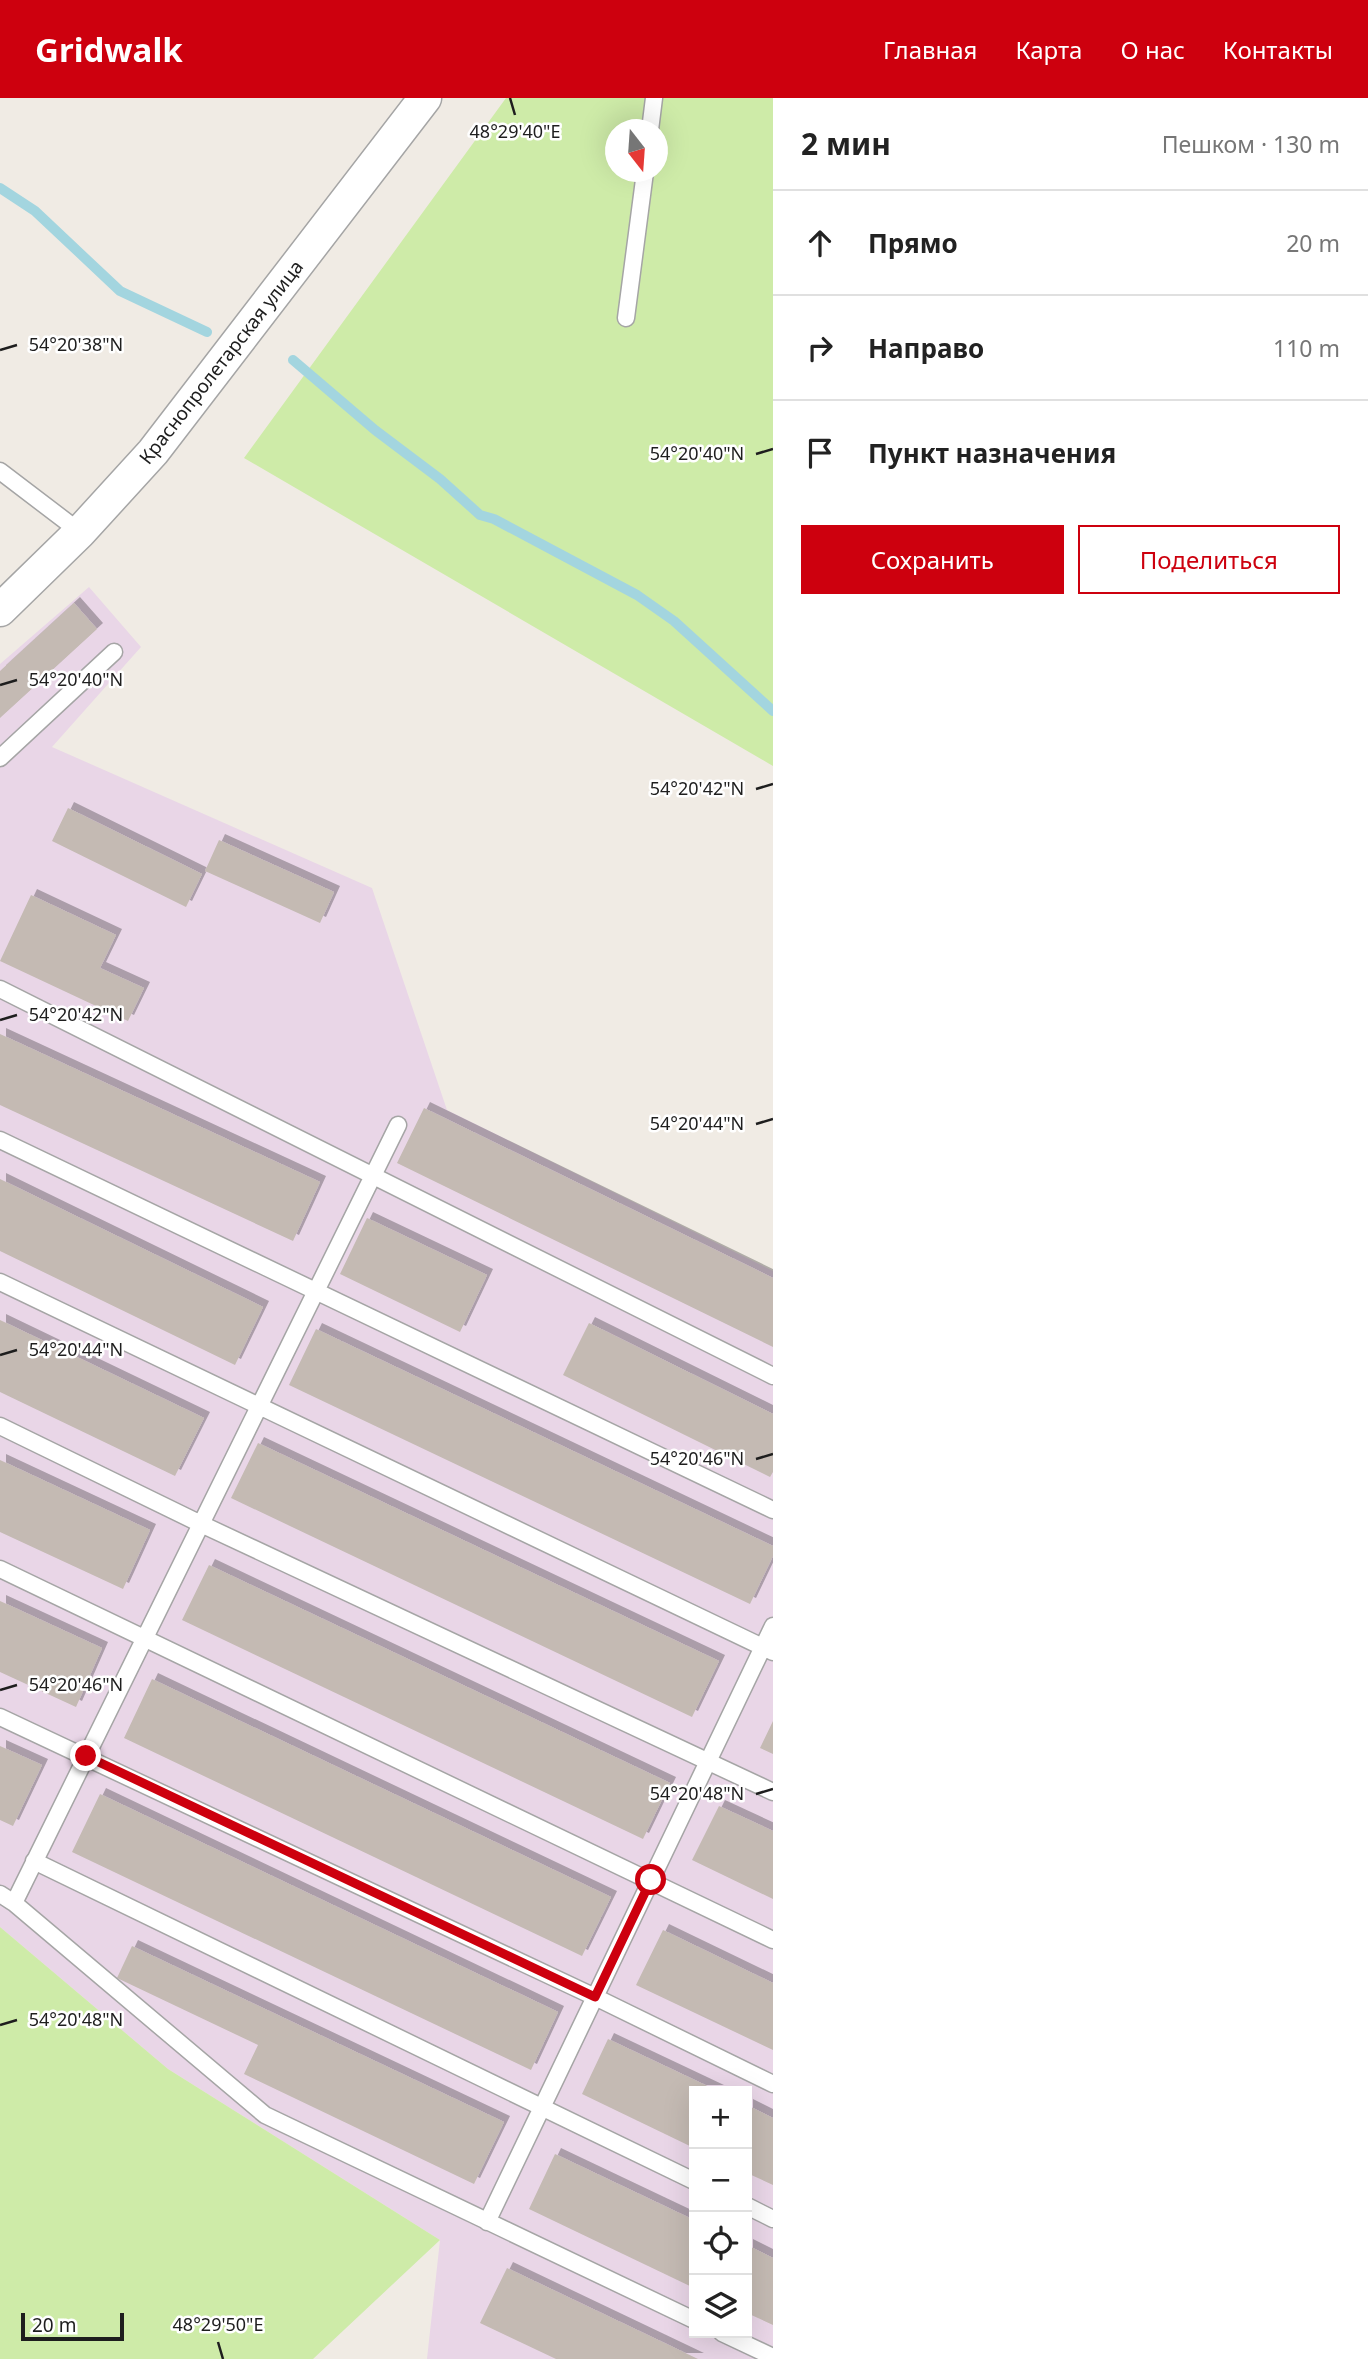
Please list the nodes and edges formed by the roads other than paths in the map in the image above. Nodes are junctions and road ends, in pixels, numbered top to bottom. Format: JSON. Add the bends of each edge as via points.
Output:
{"nodes":[{"id":1,"x":425,"y":98,"type":"edge"},
{"id":2,"x":654,"y":98,"type":"edge"},
{"id":3,"x":651,"y":119,"type":"edge"},
{"id":4,"x":644,"y":182,"type":"edge"},
{"id":5,"x":626,"y":318,"type":"dead end"},
{"id":6,"x":0,"y":471,"type":"edge"},
{"id":7,"x":80,"y":532,"type":"junction"},
{"id":8,"x":0,"y":610,"type":"edge"},
{"id":9,"x":114,"y":652,"type":"dead end"},
{"id":10,"x":0,"y":758,"type":"edge"},
{"id":11,"x":0,"y":989,"type":"edge"},
{"id":12,"x":398,"y":1125,"type":"dead end"},
{"id":13,"x":0,"y":1140,"type":"edge"},
{"id":14,"x":373,"y":1174,"type":"junction"},
{"id":15,"x":0,"y":1282,"type":"edge"},
{"id":16,"x":316,"y":1292,"type":"junction"},
{"id":17,"x":773,"y":1376,"type":"edge"},
{"id":18,"x":258,"y":1407,"type":"junction"},
{"id":19,"x":0,"y":1426,"type":"edge"},
{"id":20,"x":773,"y":1510,"type":"edge"},
{"id":21,"x":201,"y":1524,"type":"junction"},
{"id":22,"x":0,"y":1569,"type":"edge"},
{"id":23,"x":773,"y":1626,"type":"edge"},
{"id":24,"x":145,"y":1638,"type":"junction"},
{"id":25,"x":767,"y":1650,"type":"edge"},
{"id":26,"x":0,"y":1717,"type":"edge"},
{"id":27,"x":86,"y":1756,"type":"junction"},
{"id":28,"x":707,"y":1761,"type":"junction"},
{"id":29,"x":773,"y":1792,"type":"edge"},
{"id":30,"x":34,"y":1861,"type":"junction"},
{"id":31,"x":651,"y":1880,"type":"junction"},
{"id":32,"x":0,"y":1894,"type":"edge"},
{"id":33,"x":14,"y":1903,"type":"junction"},
{"id":34,"x":773,"y":1940,"type":"edge"},
{"id":35,"x":595,"y":1997,"type":"junction"},
{"id":36,"x":773,"y":2084,"type":"edge"},
{"id":37,"x":541,"y":2108,"type":"junction"},
{"id":38,"x":689,"y":2179,"type":"edge"},
{"id":39,"x":752,"y":2208,"type":"edge"},
{"id":40,"x":773,"y":2219,"type":"edge"},
{"id":41,"x":487,"y":2222,"type":"junction"},
{"id":42,"x":689,"y":2318,"type":"edge"},
{"id":43,"x":733,"y":2338,"type":"edge"},
{"id":44,"x":773,"y":2357,"type":"edge"}],
"edges":[{"from":1,"to":7,"type":"street","name":"Краснопролетарская улица","via":[[153,452]]},
{"from":2,"to":3,"type":"lane"},
{"from":4,"to":5,"type":"lane"},
{"from":6,"to":7,"type":"lane"},
{"from":7,"to":8,"type":"street","name":"Краснопролетарская улица"},
{"from":9,"to":10,"type":"lane"},
{"from":11,"to":14,"type":"lane"},
{"from":12,"to":14,"type":"lane"},
{"from":13,"to":16,"type":"lane"},
{"from":14,"to":16,"type":"lane"},
{"from":14,"to":17,"type":"lane"},
{"from":15,"to":18,"type":"lane"},
{"from":16,"to":18,"type":"lane"},
{"from":16,"to":20,"type":"lane"},
{"from":18,"to":21,"type":"lane"},
{"from":18,"to":25,"type":"lane"},
{"from":19,"to":21,"type":"lane"},
{"from":21,"to":24,"type":"lane"},
{"from":21,"to":28,"type":"lane"},
{"from":22,"to":24,"type":"lane"},
{"from":23,"to":25,"type":"lane"},
{"from":24,"to":27,"type":"lane"},
{"from":24,"to":31,"type":"lane"},
{"from":25,"to":28,"type":"lane"},
{"from":26,"to":27,"type":"lane"},
{"from":27,"to":30,"type":"lane"},
{"from":27,"to":35,"type":"lane"},
{"from":28,"to":29,"type":"lane"},
{"from":28,"to":31,"type":"lane"},
{"from":30,"to":33,"type":"lane"},
{"from":30,"to":37,"type":"lane"},
{"from":31,"to":34,"type":"lane"},
{"from":31,"to":35,"type":"lane"},
{"from":32,"to":33,"type":"lane"},
{"from":33,"to":41,"type":"lane","via":[[265,2115]]},
{"from":35,"to":36,"type":"lane"},
{"from":35,"to":37,"type":"lane"},
{"from":37,"to":38,"type":"lane"},
{"from":37,"to":41,"type":"lane"},
{"from":39,"to":40,"type":"lane"},
{"from":41,"to":42,"type":"lane"},
{"from":43,"to":44,"type":"lane"}]}
